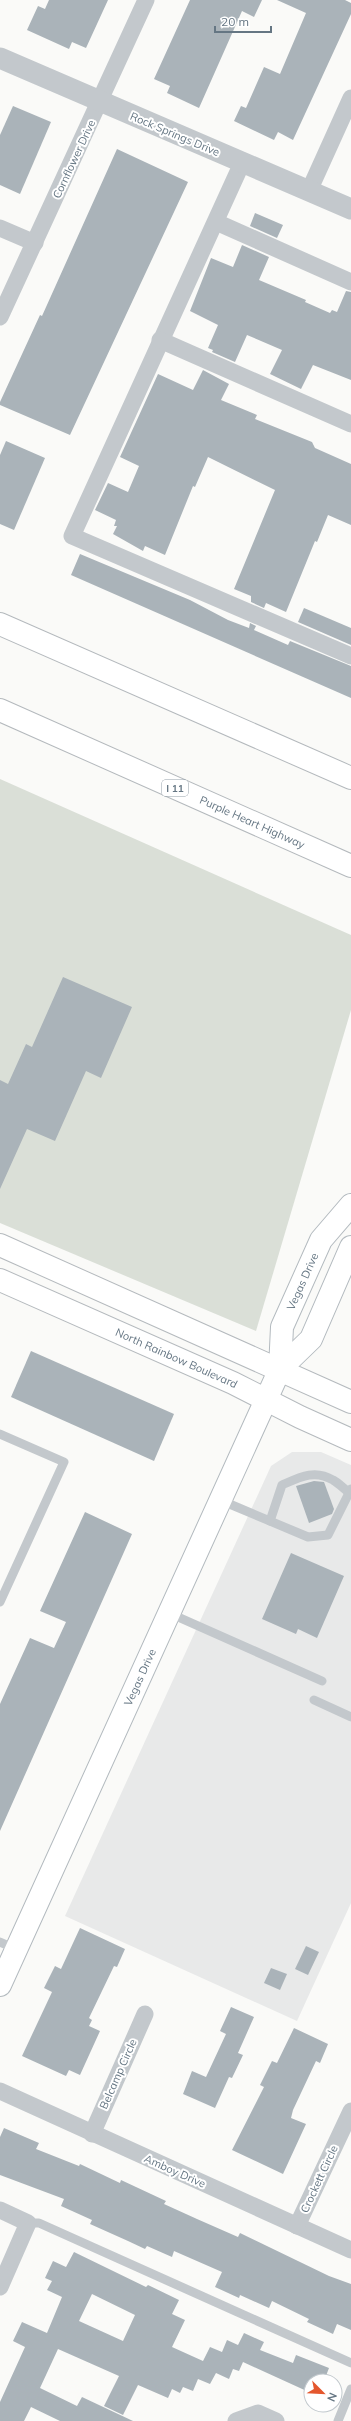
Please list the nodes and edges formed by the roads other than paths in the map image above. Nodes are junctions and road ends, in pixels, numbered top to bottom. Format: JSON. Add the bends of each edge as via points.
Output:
{"nodes":[{"id":1,"x":146,"y":0,"type":"edge"},
{"id":2,"x":0,"y":58,"type":"edge"},
{"id":3,"x":351,"y":98,"type":"edge"},
{"id":4,"x":100,"y":102,"type":"junction"},
{"id":5,"x":242,"y":162,"type":"junction"},
{"id":6,"x":309,"y":191,"type":"junction"},
{"id":7,"x":351,"y":209,"type":"edge"},
{"id":8,"x":216,"y":222,"type":"junction"},
{"id":9,"x":0,"y":228,"type":"edge"},
{"id":10,"x":35,"y":243,"type":"junction"},
{"id":11,"x":351,"y":282,"type":"edge"},
{"id":12,"x":0,"y":317,"type":"edge"},
{"id":13,"x":160,"y":340,"type":"junction"},
{"id":14,"x":351,"y":424,"type":"edge"},
{"id":15,"x":0,"y":624,"type":"edge"},
{"id":16,"x":351,"y":656,"type":"edge"},
{"id":17,"x":0,"y":710,"type":"edge"},
{"id":18,"x":351,"y":778,"type":"edge"},
{"id":19,"x":351,"y":866,"type":"edge"},
{"id":20,"x":351,"y":1205,"type":"edge"},
{"id":21,"x":0,"y":1245,"type":"edge"},
{"id":22,"x":351,"y":1247,"type":"edge"},
{"id":23,"x":0,"y":1280,"type":"edge"},
{"id":24,"x":280,"y":1370,"type":"junction"},
{"id":25,"x":266,"y":1400,"type":"junction"},
{"id":26,"x":351,"y":1402,"type":"edge"},
{"id":27,"x":0,"y":1434,"type":"edge"},
{"id":28,"x":351,"y":1440,"type":"edge"},
{"id":29,"x":350,"y":1492,"type":"edge"},
{"id":30,"x":220,"y":1500,"type":"junction"},
{"id":31,"x":270,"y":1521,"type":"junction"},
{"id":32,"x":0,"y":1602,"type":"edge"},
{"id":33,"x":169,"y":1613,"type":"junction"},
{"id":34,"x":322,"y":1681,"type":"dead end"},
{"id":35,"x":314,"y":1700,"type":"dead end"},
{"id":36,"x":351,"y":1717,"type":"edge"},
{"id":37,"x":5,"y":1961,"type":"edge"},
{"id":38,"x":145,"y":2014,"type":"dead end"},
{"id":39,"x":0,"y":2091,"type":"edge"},
{"id":40,"x":351,"y":2111,"type":"edge"},
{"id":41,"x":92,"y":2134,"type":"junction"},
{"id":42,"x":0,"y":2210,"type":"edge"},
{"id":43,"x":28,"y":2223,"type":"junction"},
{"id":44,"x":297,"y":2226,"type":"junction"},
{"id":45,"x":351,"y":2250,"type":"edge"},
{"id":46,"x":0,"y":2287,"type":"edge"},
{"id":47,"x":351,"y":2363,"type":"edge"},
{"id":48,"x":351,"y":2389,"type":"edge"},
{"id":49,"x":236,"y":2421,"type":"edge"},
{"id":50,"x":276,"y":2421,"type":"edge"},
{"id":51,"x":338,"y":2421,"type":"edge"}],
"edges":[{"from":1,"to":4,"type":"street","name":"Cornflower Drive"},
{"from":2,"to":4,"type":"street","name":"Rock Springs Drive"},
{"from":3,"to":6,"type":"street"},
{"from":4,"to":5,"type":"street","name":"Rock Springs Drive"},
{"from":4,"to":10,"type":"street","name":"Cornflower Drive"},
{"from":5,"to":6,"type":"street","name":"Rock Springs Drive"},
{"from":5,"to":8,"type":"street"},
{"from":6,"to":7,"type":"street","name":"Rock Springs Drive"},
{"from":8,"to":11,"type":"street"},
{"from":8,"to":13,"type":"street"},
{"from":9,"to":10,"type":"street"},
{"from":10,"to":12,"type":"street","name":"Cornflower Drive"},
{"from":13,"to":14,"type":"street"},
{"from":13,"to":16,"type":"street","via":[[72,536]]},
{"from":15,"to":18,"type":"main road"},
{"from":17,"to":19,"type":"main road","name":"Purple Heart Highway","number":"I 11"},
{"from":20,"to":24,"type":"main road","name":"Vegas Drive","via":[[321,1240],[282,1327]]},
{"from":21,"to":24,"type":"main road"},
{"from":22,"to":24,"type":"main road","name":"Vegas Drive","via":[[311,1339]]},
{"from":23,"to":25,"type":"main road","name":"North Rainbow Boulevard"},
{"from":24,"to":25,"type":"main road","name":"Vegas Drive"},
{"from":24,"to":26,"type":"main road"},
{"from":25,"to":28,"type":"main road","name":"North Rainbow Boulevard"},
{"from":25,"to":30,"type":"main road","name":"Vegas Drive"},
{"from":27,"to":32,"type":"lane","via":[[64,1462]]},
{"from":29,"to":31,"type":"lane","via":[[328,1535],[308,1537]]},
{"from":29,"to":31,"type":"lane","via":[[333,1480],[316,1473],[303,1476],[282,1485]]},
{"from":30,"to":31,"type":"lane"},
{"from":30,"to":33,"type":"main road","name":"Vegas Drive"},
{"from":33,"to":34,"type":"lane"},
{"from":33,"to":37,"type":"main road","name":"Vegas Drive"},
{"from":35,"to":36,"type":"lane"},
{"from":38,"to":41,"type":"street","name":"Belcamp Circle"},
{"from":39,"to":41,"type":"street","name":"Amboy Drive"},
{"from":40,"to":44,"type":"street","name":"Crockett Circle"},
{"from":41,"to":44,"type":"street","name":"Amboy Drive"},
{"from":42,"to":43,"type":"street"},
{"from":43,"to":46,"type":"street"},
{"from":43,"to":47,"type":"lane","via":[[39,2223]]},
{"from":44,"to":45,"type":"street","name":"Amboy Drive"},
{"from":48,"to":51,"type":"lane"},
{"from":49,"to":50,"type":"street","via":[[258,2413]]}]}
